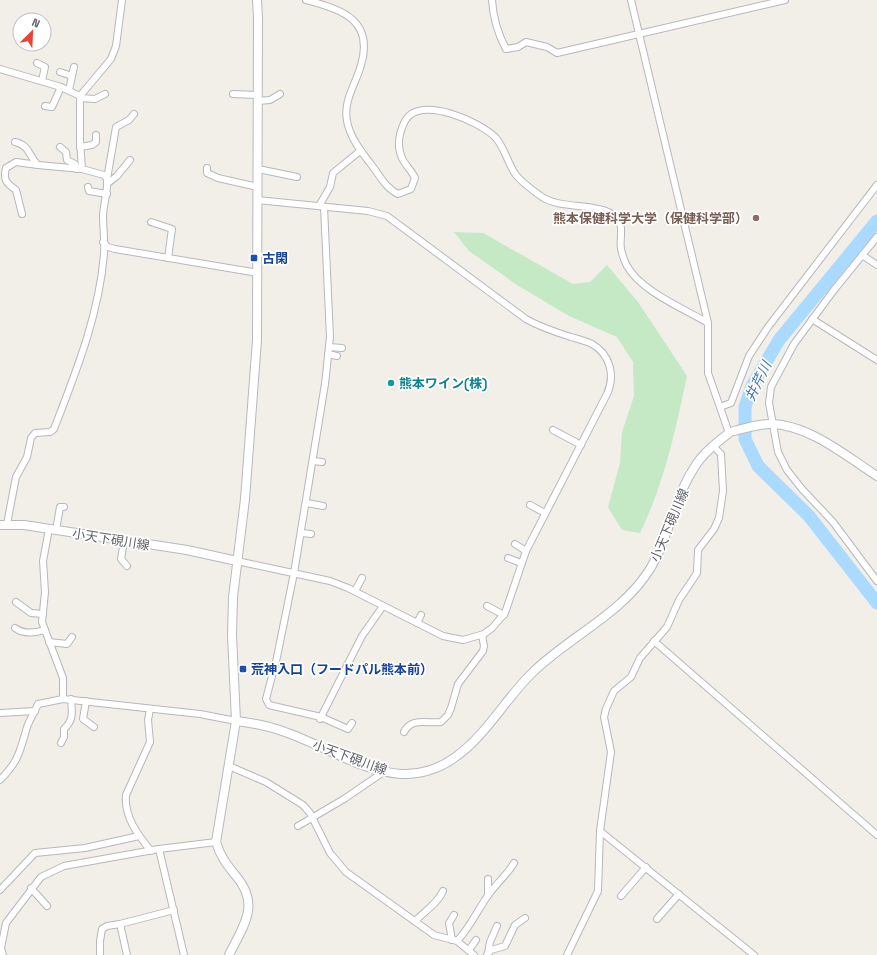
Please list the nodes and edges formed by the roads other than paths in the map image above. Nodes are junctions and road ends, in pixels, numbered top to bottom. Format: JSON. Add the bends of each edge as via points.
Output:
{"nodes":[{"id":1,"x":122,"y":0,"type":"edge"},
{"id":2,"x":257,"y":0,"type":"edge"},
{"id":3,"x":306,"y":0,"type":"edge"},
{"id":4,"x":492,"y":0,"type":"edge"},
{"id":5,"x":631,"y":0,"type":"edge"},
{"id":6,"x":785,"y":0,"type":"edge"},
{"id":7,"x":639,"y":33,"type":"junction"},
{"id":8,"x":37,"y":62,"type":"dead end"},
{"id":9,"x":74,"y":67,"type":"dead end"},
{"id":10,"x":0,"y":69,"type":"edge"},
{"id":11,"x":60,"y":72,"type":"dead end"},
{"id":12,"x":72,"y":76,"type":"junction"},
{"id":13,"x":42,"y":81,"type":"junction"},
{"id":14,"x":62,"y":87,"type":"junction"},
{"id":15,"x":68,"y":90,"type":"junction"},
{"id":16,"x":105,"y":94,"type":"dead end"},
{"id":17,"x":233,"y":94,"type":"dead end"},
{"id":18,"x":280,"y":94,"type":"dead end"},
{"id":19,"x":80,"y":97,"type":"junction"},
{"id":20,"x":258,"y":98,"type":"junction"},
{"id":21,"x":45,"y":106,"type":"dead end"},
{"id":22,"x":134,"y":114,"type":"dead end"},
{"id":23,"x":96,"y":136,"type":"dead end"},
{"id":24,"x":15,"y":142,"type":"dead end"},
{"id":25,"x":60,"y":147,"type":"dead end"},
{"id":26,"x":80,"y":147,"type":"junction"},
{"id":27,"x":360,"y":151,"type":"junction"},
{"id":28,"x":130,"y":160,"type":"dead end"},
{"id":29,"x":38,"y":165,"type":"junction"},
{"id":30,"x":206,"y":168,"type":"dead end"},
{"id":31,"x":80,"y":169,"type":"junction"},
{"id":32,"x":258,"y":169,"type":"junction"},
{"id":33,"x":297,"y":177,"type":"dead end"},
{"id":34,"x":107,"y":181,"type":"junction"},
{"id":35,"x":877,"y":185,"type":"edge"},
{"id":36,"x":88,"y":187,"type":"dead end"},
{"id":37,"x":258,"y":187,"type":"junction"},
{"id":38,"x":107,"y":194,"type":"junction"},
{"id":39,"x":257,"y":200,"type":"junction"},
{"id":40,"x":322,"y":206,"type":"junction"},
{"id":41,"x":22,"y":214,"type":"dead end"},
{"id":42,"x":151,"y":222,"type":"dead end"},
{"id":43,"x":877,"y":238,"type":"edge"},
{"id":44,"x":104,"y":242,"type":"junction"},
{"id":45,"x":862,"y":255,"type":"junction"},
{"id":46,"x":168,"y":258,"type":"junction"},
{"id":47,"x":877,"y":265,"type":"edge"},
{"id":48,"x":258,"y":273,"type":"junction"},
{"id":49,"x":812,"y":319,"type":"junction"},
{"id":50,"x":708,"y":324,"type":"junction"},
{"id":51,"x":329,"y":347,"type":"junction"},
{"id":52,"x":342,"y":348,"type":"dead end"},
{"id":53,"x":328,"y":354,"type":"junction"},
{"id":54,"x":337,"y":356,"type":"dead end"},
{"id":55,"x":877,"y":360,"type":"edge"},
{"id":56,"x":720,"y":407,"type":"junction"},
{"id":57,"x":770,"y":424,"type":"junction"},
{"id":58,"x":553,"y":430,"type":"dead end"},
{"id":59,"x":734,"y":431,"type":"junction"},
{"id":60,"x":580,"y":445,"type":"junction"},
{"id":61,"x":713,"y":446,"type":"junction"},
{"id":62,"x":313,"y":461,"type":"junction"},
{"id":63,"x":322,"y":462,"type":"dead end"},
{"id":64,"x":877,"y":476,"type":"edge"},
{"id":65,"x":307,"y":503,"type":"junction"},
{"id":66,"x":530,"y":505,"type":"dead end"},
{"id":67,"x":323,"y":506,"type":"dead end"},
{"id":68,"x":64,"y":507,"type":"dead end"},
{"id":69,"x":545,"y":513,"type":"junction"},
{"id":70,"x":3,"y":525,"type":"edge"},
{"id":71,"x":52,"y":529,"type":"junction"},
{"id":72,"x":302,"y":533,"type":"junction"},
{"id":73,"x":311,"y":534,"type":"dead end"},
{"id":74,"x":124,"y":541,"type":"junction"},
{"id":75,"x":514,"y":544,"type":"dead end"},
{"id":76,"x":526,"y":551,"type":"junction"},
{"id":77,"x":508,"y":558,"type":"dead end"},
{"id":78,"x":237,"y":560,"type":"junction"},
{"id":79,"x":521,"y":563,"type":"junction"},
{"id":80,"x":127,"y":566,"type":"dead end"},
{"id":81,"x":294,"y":573,"type":"junction"},
{"id":82,"x":362,"y":578,"type":"dead end"},
{"id":83,"x":877,"y":580,"type":"edge"},
{"id":84,"x":355,"y":592,"type":"junction"},
{"id":85,"x":16,"y":602,"type":"dead end"},
{"id":86,"x":383,"y":606,"type":"junction"},
{"id":87,"x":487,"y":606,"type":"dead end"},
{"id":88,"x":43,"y":614,"type":"junction"},
{"id":89,"x":421,"y":615,"type":"dead end"},
{"id":90,"x":504,"y":615,"type":"junction"},
{"id":91,"x":417,"y":623,"type":"junction"},
{"id":92,"x":15,"y":628,"type":"dead end"},
{"id":93,"x":45,"y":630,"type":"junction"},
{"id":94,"x":482,"y":635,"type":"junction"},
{"id":95,"x":72,"y":637,"type":"dead end"},
{"id":96,"x":654,"y":641,"type":"junction"},
{"id":97,"x":49,"y":642,"type":"junction"},
{"id":98,"x":63,"y":698,"type":"junction"},
{"id":99,"x":71,"y":699,"type":"junction"},
{"id":100,"x":86,"y":701,"type":"junction"},
{"id":101,"x":150,"y":708,"type":"junction"},
{"id":102,"x":35,"y":711,"type":"junction"},
{"id":103,"x":0,"y":713,"type":"edge"},
{"id":104,"x":320,"y":719,"type":"junction"},
{"id":105,"x":236,"y":721,"type":"junction"},
{"id":106,"x":352,"y":723,"type":"dead end"},
{"id":107,"x":94,"y":726,"type":"dead end"},
{"id":108,"x":404,"y":732,"type":"dead end"},
{"id":109,"x":61,"y":743,"type":"dead end"},
{"id":110,"x":229,"y":766,"type":"junction"},
{"id":111,"x":385,"y":771,"type":"junction"},
{"id":112,"x":0,"y":780,"type":"edge"},
{"id":113,"x":313,"y":819,"type":"junction"},
{"id":114,"x":298,"y":826,"type":"dead end"},
{"id":115,"x":600,"y":831,"type":"junction"},
{"id":116,"x":877,"y":835,"type":"edge"},
{"id":117,"x":139,"y":836,"type":"junction"},
{"id":118,"x":216,"y":842,"type":"junction"},
{"id":119,"x":159,"y":849,"type":"junction"},
{"id":120,"x":151,"y":851,"type":"junction"},
{"id":121,"x":514,"y":863,"type":"dead end"},
{"id":122,"x":646,"y":866,"type":"junction"},
{"id":123,"x":488,"y":879,"type":"dead end"},
{"id":124,"x":0,"y":888,"type":"edge"},
{"id":125,"x":32,"y":888,"type":"junction"},
{"id":126,"x":443,"y":891,"type":"dead end"},
{"id":127,"x":679,"y":894,"type":"junction"},
{"id":128,"x":488,"y":895,"type":"junction"},
{"id":129,"x":621,"y":896,"type":"dead end"},
{"id":130,"x":47,"y":906,"type":"dead end"},
{"id":131,"x":174,"y":910,"type":"junction"},
{"id":132,"x":454,"y":914,"type":"dead end"},
{"id":133,"x":525,"y":918,"type":"dead end"},
{"id":134,"x":657,"y":919,"type":"dead end"},
{"id":135,"x":415,"y":921,"type":"junction"},
{"id":136,"x":120,"y":924,"type":"junction"},
{"id":137,"x":497,"y":926,"type":"dead end"},
{"id":138,"x":476,"y":940,"type":"dead end"},
{"id":139,"x":455,"y":941,"type":"junction"},
{"id":140,"x":469,"y":950,"type":"junction"},
{"id":141,"x":3,"y":955,"type":"edge"},
{"id":142,"x":100,"y":955,"type":"edge"},
{"id":143,"x":127,"y":955,"type":"edge"},
{"id":144,"x":184,"y":955,"type":"edge"},
{"id":145,"x":230,"y":955,"type":"edge"},
{"id":146,"x":474,"y":955,"type":"edge"},
{"id":147,"x":488,"y":955,"type":"edge"},
{"id":148,"x":567,"y":955,"type":"edge"},
{"id":149,"x":754,"y":955,"type":"edge"}],
"edges":[{"from":1,"to":19,"type":"street","via":[[114,52]]},
{"from":2,"to":20,"type":"main road"},
{"from":3,"to":27,"type":"street","via":[[349,15],[359,27],[365,43],[361,66],[348,98],[347,120],[351,135]]},
{"from":4,"to":7,"type":"street","via":[[498,31],[506,49],[526,42],[557,52]]},
{"from":5,"to":7,"type":"street"},
{"from":6,"to":7,"type":"street"},
{"from":7,"to":50,"type":"street"},
{"from":8,"to":13,"type":"street","via":[[45,67]]},
{"from":9,"to":12,"type":"street"},
{"from":10,"to":13,"type":"street"},
{"from":11,"to":12,"type":"street"},
{"from":12,"to":15,"type":"street"},
{"from":13,"to":14,"type":"street"},
{"from":14,"to":15,"type":"street"},
{"from":14,"to":21,"type":"street","via":[[52,107]]},
{"from":15,"to":19,"type":"street"},
{"from":16,"to":19,"type":"street","via":[[95,99]]},
{"from":17,"to":20,"type":"street"},
{"from":18,"to":20,"type":"street","via":[[270,100]]},
{"from":19,"to":26,"type":"street"},
{"from":20,"to":32,"type":"main road"},
{"from":22,"to":34,"type":"street","via":[[116,127]]},
{"from":23,"to":26,"type":"street","via":[[96,142],[92,145]]},
{"from":24,"to":29,"type":"street","via":[[28,148]]},
{"from":25,"to":31,"type":"street","via":[[66,152],[67,160]]},
{"from":26,"to":31,"type":"street"},
{"from":27,"to":40,"type":"street","via":[[333,173]]},
{"from":27,"to":50,"type":"street","via":[[390,190],[398,194],[411,189],[415,178],[402,159],[398,135],[408,115],[432,108],[480,126],[495,138],[506,153],[516,175],[542,197],[561,204],[611,213],[618,219],[621,228],[621,249],[627,266],[642,284]]},
{"from":28,"to":34,"type":"street","via":[[117,176]]},
{"from":29,"to":31,"type":"street"},
{"from":29,"to":41,"type":"street","via":[[16,162],[6,168],[4,178],[6,183],[16,190]]},
{"from":30,"to":37,"type":"street","via":[[207,172],[218,178]]},
{"from":31,"to":34,"type":"street","via":[[104,175]]},
{"from":32,"to":33,"type":"street"},
{"from":32,"to":37,"type":"main road"},
{"from":34,"to":38,"type":"street"},
{"from":35,"to":56,"type":"street","via":[[768,327],[749,356],[731,403]]},
{"from":36,"to":38,"type":"street","via":[[89,191]]},
{"from":37,"to":39,"type":"main road"},
{"from":38,"to":44,"type":"street"},
{"from":39,"to":40,"type":"street"},
{"from":39,"to":48,"type":"main road"},
{"from":40,"to":51,"type":"street","via":[[328,260]]},
{"from":40,"to":60,"type":"street","via":[[368,211],[387,216],[526,319],[540,327],[592,344],[601,351],[610,367],[611,386]]},
{"from":42,"to":46,"type":"street","via":[[172,229]]},
{"from":43,"to":45,"type":"street"},
{"from":44,"to":46,"type":"street","via":[[108,247]]},
{"from":44,"to":70,"type":"street","via":[[96,306],[79,365],[54,429],[50,432],[35,433],[31,438],[27,457],[16,477]]},
{"from":45,"to":47,"type":"street"},
{"from":45,"to":49,"type":"street"},
{"from":46,"to":48,"type":"street"},
{"from":48,"to":78,"type":"main road","via":[[257,340],[245,499]]},
{"from":49,"to":55,"type":"street"},
{"from":49,"to":57,"type":"street","via":[[794,344],[771,387]]},
{"from":50,"to":56,"type":"street","via":[[708,373]]},
{"from":51,"to":52,"type":"street"},
{"from":51,"to":53,"type":"street"},
{"from":53,"to":54,"type":"street"},
{"from":53,"to":62,"type":"street"},
{"from":56,"to":59,"type":"street"},
{"from":57,"to":59,"type":"main road","name":"小天下硯川線","via":[[754,425]]},
{"from":57,"to":64,"type":"main road","name":"小天下硯川線","via":[[795,428],[811,434]]},
{"from":57,"to":83,"type":"street","via":[[778,452],[788,470],[833,522]]},
{"from":58,"to":60,"type":"street"},
{"from":59,"to":61,"type":"main road","name":"小天下硯川線"},
{"from":60,"to":69,"type":"street"},
{"from":61,"to":96,"type":"street","via":[[721,454],[723,491],[719,518],[698,550],[697,573],[667,627]]},
{"from":61,"to":111,"type":"main road","name":"小天下硯川線","via":[[693,469],[649,570],[616,608],[552,654],[507,700],[478,736],[454,758],[421,773],[402,774]]},
{"from":62,"to":63,"type":"street"},
{"from":62,"to":65,"type":"street"},
{"from":65,"to":67,"type":"street"},
{"from":65,"to":72,"type":"street"},
{"from":66,"to":69,"type":"street"},
{"from":68,"to":71,"type":"street","via":[[60,507]]},
{"from":69,"to":76,"type":"street"},
{"from":70,"to":71,"type":"main road","name":"小天下硯川線"},
{"from":71,"to":74,"type":"main road","name":"小天下硯川線"},
{"from":71,"to":88,"type":"street","via":[[43,561]]},
{"from":72,"to":73,"type":"street"},
{"from":72,"to":81,"type":"street"},
{"from":74,"to":78,"type":"main road","name":"小天下硯川線"},
{"from":74,"to":80,"type":"street","via":[[121,559]]},
{"from":75,"to":76,"type":"street"},
{"from":76,"to":79,"type":"street"},
{"from":77,"to":79,"type":"street"},
{"from":78,"to":81,"type":"street"},
{"from":78,"to":105,"type":"main road","via":[[232,635]]},
{"from":79,"to":90,"type":"street"},
{"from":81,"to":84,"type":"street","via":[[330,581]]},
{"from":81,"to":104,"type":"street","via":[[266,698],[268,705],[292,709]]},
{"from":82,"to":84,"type":"street"},
{"from":84,"to":86,"type":"street"},
{"from":85,"to":88,"type":"street","via":[[31,613]]},
{"from":86,"to":91,"type":"street"},
{"from":86,"to":104,"type":"street","via":[[362,636]]},
{"from":87,"to":90,"type":"street"},
{"from":88,"to":93,"type":"street"},
{"from":89,"to":91,"type":"street"},
{"from":90,"to":94,"type":"street"},
{"from":91,"to":94,"type":"street","via":[[454,639]]},
{"from":92,"to":93,"type":"street","via":[[28,633]]},
{"from":93,"to":97,"type":"street"},
{"from":94,"to":108,"type":"street","via":[[483,651],[458,684],[448,715],[441,722],[414,722],[407,726]]},
{"from":95,"to":97,"type":"street","via":[[67,644]]},
{"from":96,"to":115,"type":"street","via":[[640,658],[631,677],[614,691],[606,709],[604,717],[611,752]]},
{"from":96,"to":116,"type":"street"},
{"from":97,"to":98,"type":"street","via":[[63,678]]},
{"from":98,"to":99,"type":"street"},
{"from":98,"to":102,"type":"street","via":[[38,704]]},
{"from":99,"to":100,"type":"street"},
{"from":99,"to":109,"type":"street","via":[[73,716],[64,729]]},
{"from":100,"to":101,"type":"street"},
{"from":100,"to":107,"type":"street","via":[[84,719]]},
{"from":101,"to":105,"type":"street"},
{"from":101,"to":117,"type":"street","via":[[150,742],[126,795],[128,815]]},
{"from":102,"to":103,"type":"street"},
{"from":102,"to":112,"type":"street","via":[[16,762]]},
{"from":104,"to":106,"type":"street","via":[[348,729]]},
{"from":105,"to":110,"type":"main road"},
{"from":105,"to":111,"type":"main road","name":"小天下硯川線","via":[[264,725],[286,732]]},
{"from":110,"to":113,"type":"street","via":[[266,782],[291,797],[303,805]]},
{"from":110,"to":118,"type":"main road"},
{"from":111,"to":113,"type":"street"},
{"from":113,"to":114,"type":"street"},
{"from":113,"to":135,"type":"street","via":[[337,865]]},
{"from":115,"to":122,"type":"street"},
{"from":115,"to":148,"type":"street","via":[[598,891]]},
{"from":117,"to":120,"type":"street"},
{"from":117,"to":124,"type":"street","via":[[84,848],[35,853]]},
{"from":118,"to":119,"type":"street"},
{"from":118,"to":145,"type":"main road","via":[[219,854],[244,885],[249,897],[247,919]]},
{"from":119,"to":120,"type":"street"},
{"from":119,"to":131,"type":"street"},
{"from":120,"to":125,"type":"street","via":[[64,866],[40,877]]},
{"from":121,"to":128,"type":"street","via":[[507,875],[501,878]]},
{"from":122,"to":127,"type":"street"},
{"from":122,"to":129,"type":"street"},
{"from":123,"to":128,"type":"street"},
{"from":125,"to":130,"type":"street"},
{"from":125,"to":141,"type":"street","via":[[6,923],[1,948]]},
{"from":126,"to":135,"type":"street","via":[[440,899]]},
{"from":127,"to":134,"type":"street"},
{"from":127,"to":149,"type":"street"},
{"from":128,"to":139,"type":"street"},
{"from":131,"to":136,"type":"street"},
{"from":131,"to":144,"type":"street"},
{"from":132,"to":139,"type":"street","via":[[448,923]]},
{"from":133,"to":147,"type":"street","via":[[515,925],[505,946],[491,950]]},
{"from":135,"to":139,"type":"street","via":[[434,935]]},
{"from":136,"to":142,"type":"street","via":[[102,929]]},
{"from":136,"to":143,"type":"street"},
{"from":137,"to":147,"type":"street"},
{"from":138,"to":140,"type":"street"},
{"from":139,"to":140,"type":"street"},
{"from":140,"to":146,"type":"street"}]}
